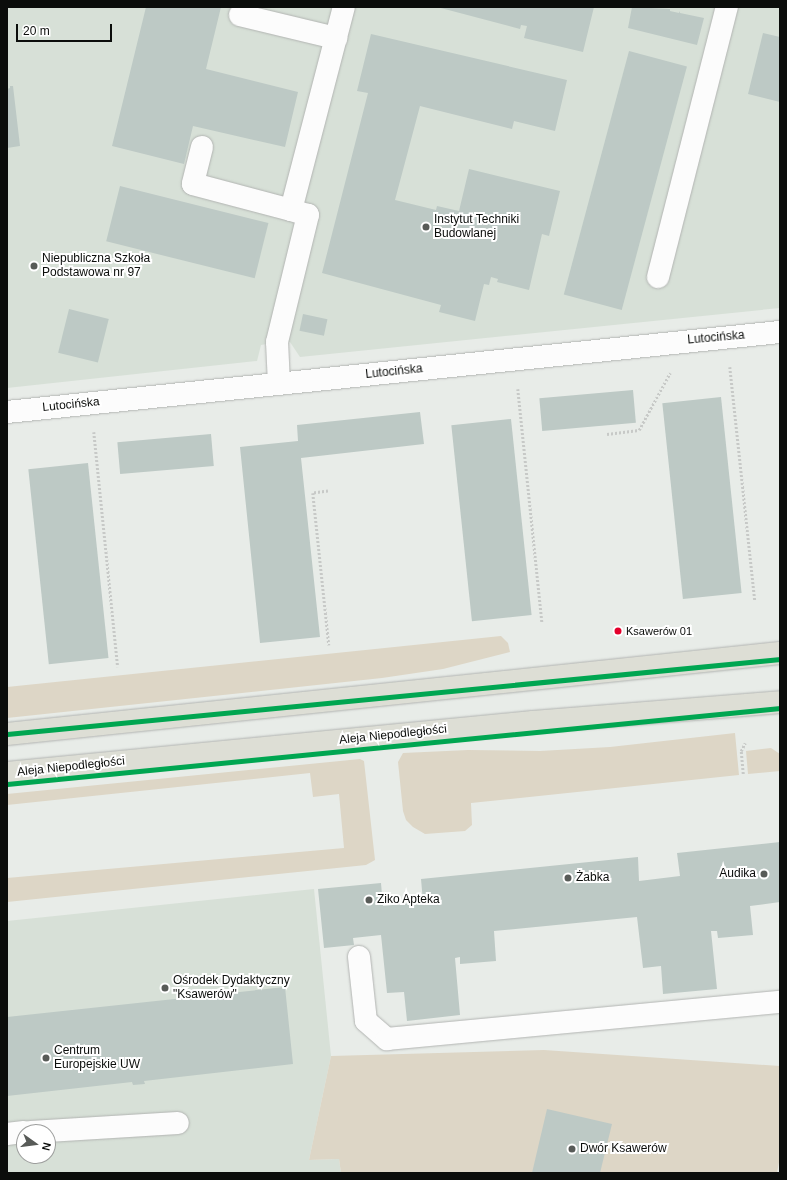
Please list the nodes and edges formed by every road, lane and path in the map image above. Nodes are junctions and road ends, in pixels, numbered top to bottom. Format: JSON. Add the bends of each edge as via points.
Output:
{"nodes":[{"id":1,"x":344,"y":7,"type":"edge"},
{"id":2,"x":727,"y":7,"type":"edge"},
{"id":3,"x":240,"y":15,"type":"dead end"},
{"id":4,"x":336,"y":38,"type":"junction"},
{"id":5,"x":202,"y":147,"type":"dead end"},
{"id":6,"x":291,"y":210,"type":"junction"},
{"id":7,"x":658,"y":277,"type":"dead end"},
{"id":8,"x":780,"y":332,"type":"edge"},
{"id":9,"x":730,"y":367,"type":"dead end"},
{"id":10,"x":670,"y":373,"type":"dead end"},
{"id":11,"x":279,"y":384,"type":"junction"},
{"id":12,"x":518,"y":389,"type":"dead end"},
{"id":13,"x":7,"y":412,"type":"edge"},
{"id":14,"x":94,"y":431,"type":"dead end"},
{"id":15,"x":607,"y":434,"type":"dead end"},
{"id":16,"x":328,"y":491,"type":"dead end"},
{"id":17,"x":755,"y":602,"type":"dead end"},
{"id":18,"x":542,"y":622,"type":"dead end"},
{"id":19,"x":329,"y":644,"type":"dead end"},
{"id":20,"x":780,"y":653,"type":"edge"},
{"id":21,"x":118,"y":667,"type":"dead end"},
{"id":22,"x":780,"y":702,"type":"edge"},
{"id":23,"x":7,"y":734,"type":"edge"},
{"id":24,"x":745,"y":743,"type":"dead end"},
{"id":25,"x":7,"y":773,"type":"edge"},
{"id":26,"x":743,"y":774,"type":"dead end"},
{"id":27,"x":359,"y":957,"type":"dead end"},
{"id":28,"x":780,"y":1002,"type":"edge"},
{"id":29,"x":178,"y":1123,"type":"dead end"},
{"id":30,"x":56,"y":1130,"type":"edge"}],
"edges":[{"from":1,"to":4,"type":"street"},
{"from":2,"to":7,"type":"street"},
{"from":3,"to":4,"type":"street"},
{"from":4,"to":6,"type":"street"},
{"from":5,"to":6,"type":"street","via":[[193,184]]},
{"from":6,"to":11,"type":"street","via":[[308,215],[278,342]]},
{"from":8,"to":11,"type":"street","name":"Lutocińska"},
{"from":9,"to":17,"type":"path"},
{"from":10,"to":15,"type":"path","via":[[640,430]]},
{"from":11,"to":13,"type":"street","name":"Lutocińska"},
{"from":12,"to":18,"type":"path"},
{"from":14,"to":21,"type":"path"},
{"from":16,"to":19,"type":"path","via":[[313,492]]},
{"from":20,"to":23,"type":"main road"},
{"from":22,"to":25,"type":"main road","name":"Aleja Niepodległości","via":[[533,722]]},
{"from":24,"to":26,"type":"path","via":[[742,751]]},
{"from":27,"to":28,"type":"street","via":[[366,1021],[388,1039]]},
{"from":29,"to":30,"type":"street"}]}
